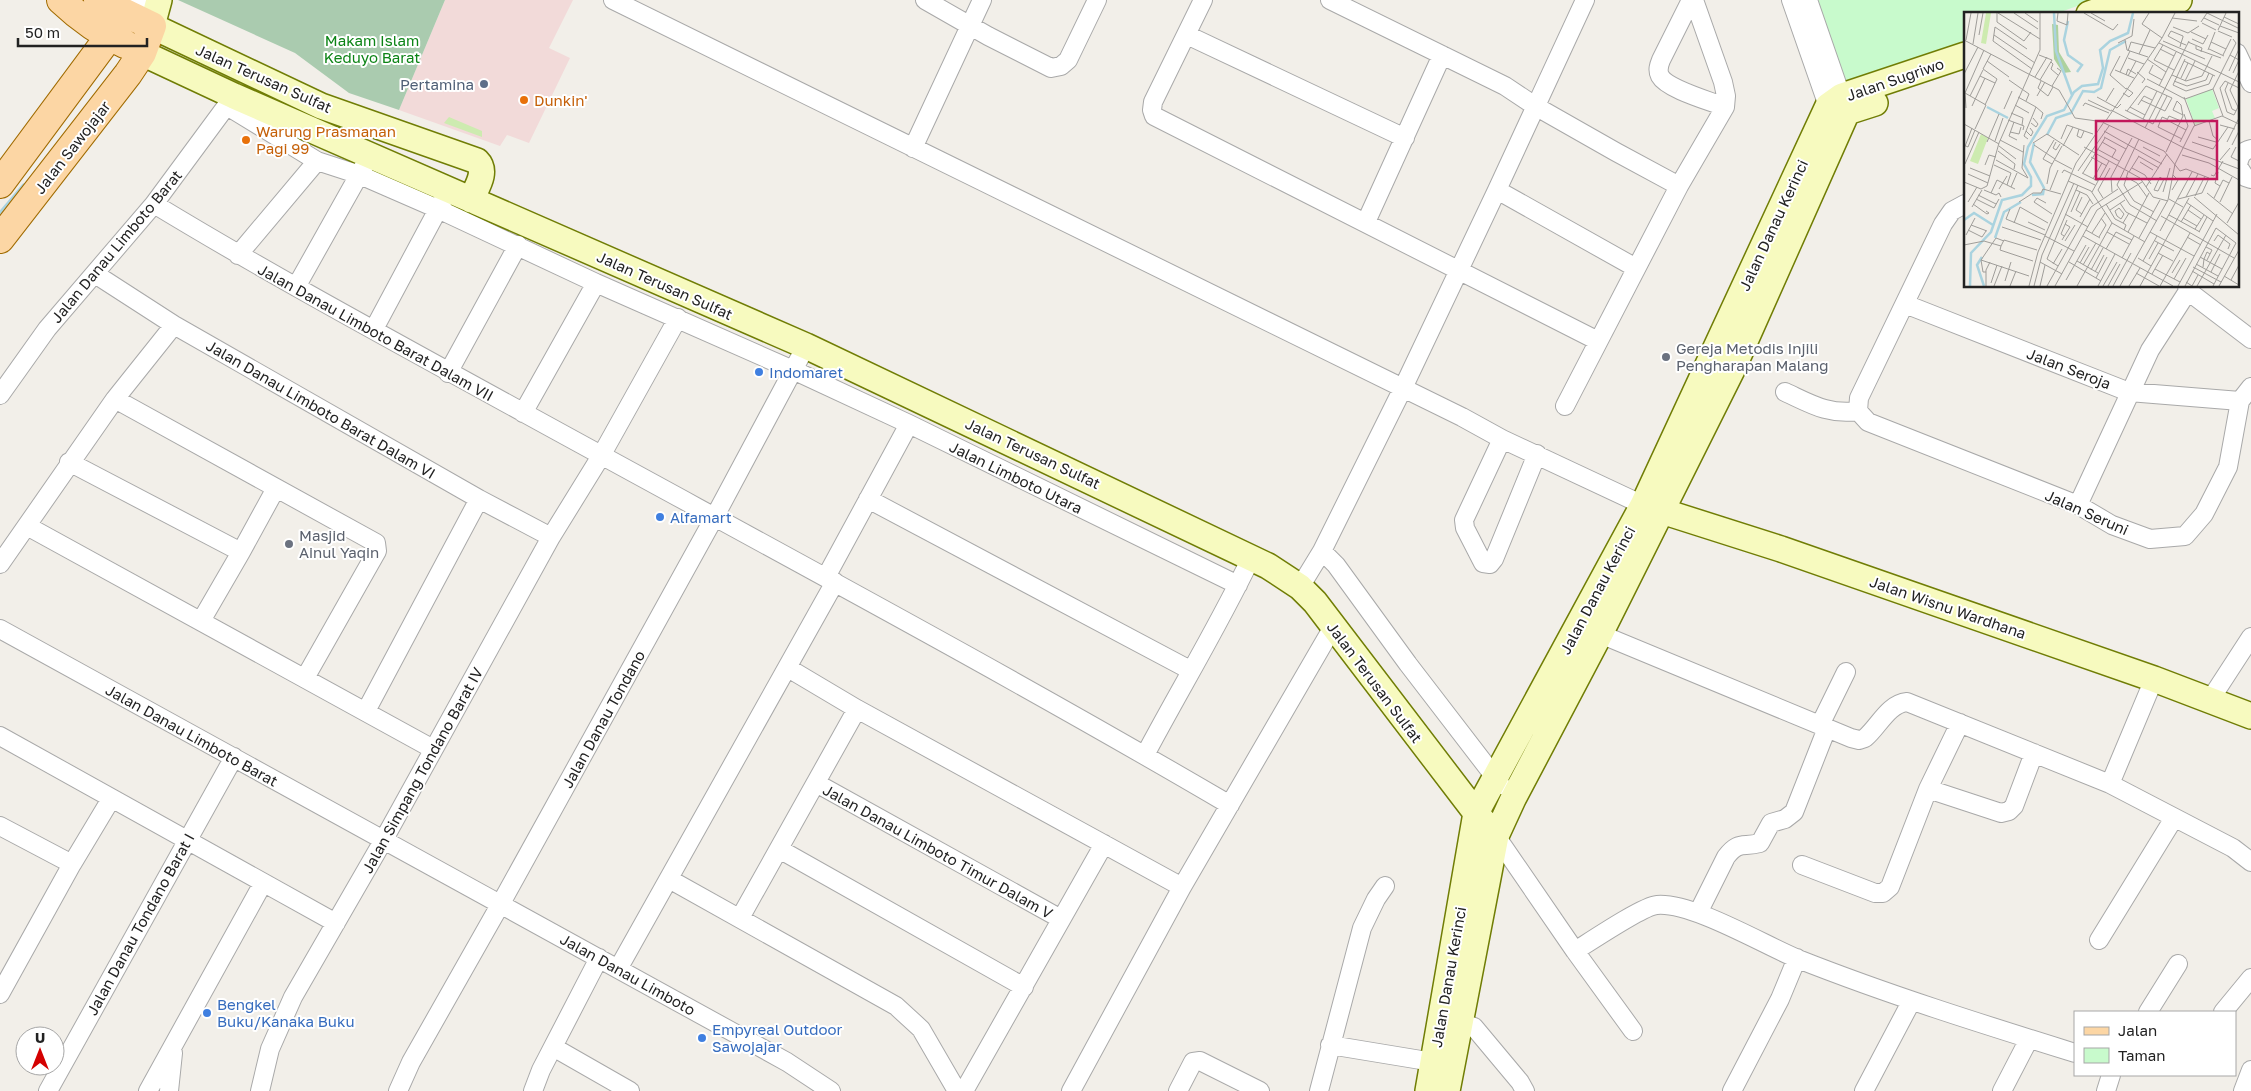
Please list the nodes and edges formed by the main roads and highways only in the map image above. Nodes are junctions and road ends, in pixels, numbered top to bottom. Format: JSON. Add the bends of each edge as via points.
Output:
{"nodes":[{"id":1,"x":61,"y":0,"type":"edge"},
{"id":2,"x":98,"y":0,"type":"edge"},
{"id":3,"x":146,"y":7,"type":"edge"},
{"id":4,"x":108,"y":36,"type":"junction"},
{"id":5,"x":142,"y":53,"type":"junction"},
{"id":6,"x":0,"y":184,"type":"edge"},
{"id":7,"x":0,"y":239,"type":"edge"}],
"edges":[{"from":1,"to":4,"type":"main road","name":"Jalan Terusan Sulfat"},
{"from":2,"to":3,"type":"main road","name":"Jalan Terusan Sulfat"},
{"from":3,"to":4,"type":"main road"},
{"from":3,"to":5,"type":"main road","name":"Jalan Sawojajar"},
{"from":4,"to":5,"type":"main road","name":"Jalan Terusan Sulfat"},
{"from":4,"to":6,"type":"main road"},
{"from":5,"to":7,"type":"main road","name":"Jalan Sawojajar"}]}
